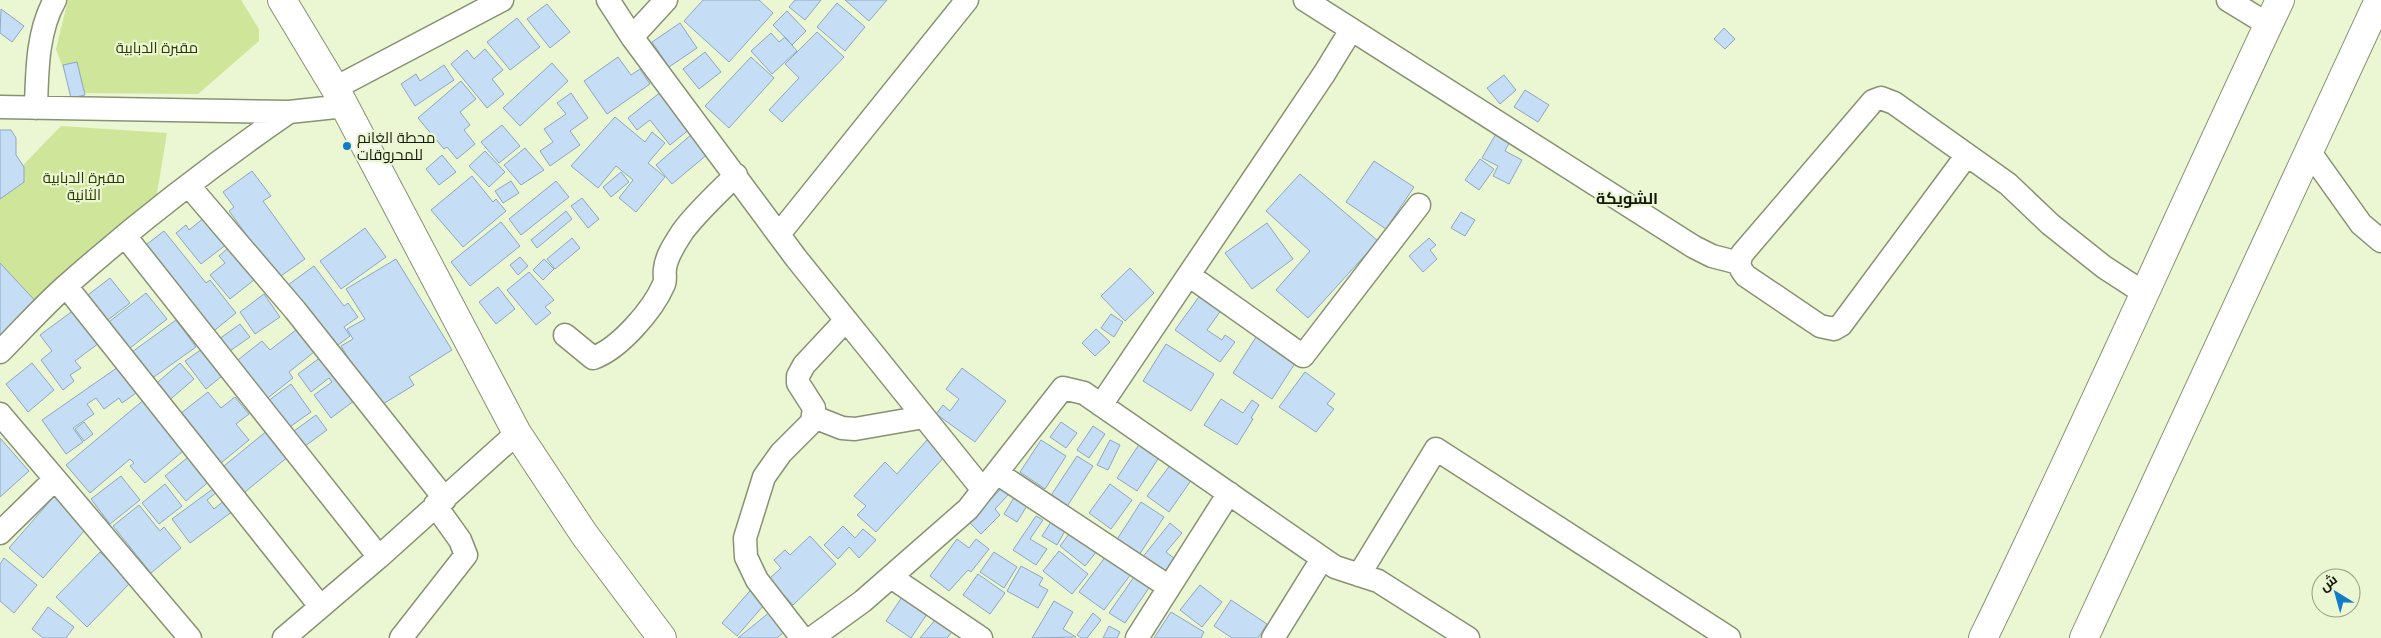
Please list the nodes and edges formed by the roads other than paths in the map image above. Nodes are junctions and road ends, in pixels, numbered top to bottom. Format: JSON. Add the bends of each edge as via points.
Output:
{"nodes":[{"id":1,"x":55,"y":0,"type":"edge"},
{"id":2,"x":282,"y":0,"type":"edge"},
{"id":3,"x":502,"y":0,"type":"edge"},
{"id":4,"x":608,"y":0,"type":"edge"},
{"id":5,"x":666,"y":0,"type":"edge"},
{"id":6,"x":967,"y":0,"type":"edge"},
{"id":7,"x":1304,"y":0,"type":"edge"},
{"id":8,"x":2228,"y":0,"type":"edge"},
{"id":9,"x":2280,"y":0,"type":"edge"},
{"id":10,"x":2379,"y":0,"type":"edge"},
{"id":11,"x":2269,"y":25,"type":"junction"},
{"id":12,"x":1350,"y":30,"type":"junction"},
{"id":13,"x":632,"y":37,"type":"junction"},
{"id":14,"x":340,"y":97,"type":"junction"},
{"id":15,"x":0,"y":107,"type":"edge"},
{"id":16,"x":36,"y":108,"type":"junction"},
{"id":17,"x":290,"y":112,"type":"junction"},
{"id":18,"x":2310,"y":151,"type":"junction"},
{"id":19,"x":1967,"y":155,"type":"junction"},
{"id":20,"x":736,"y":175,"type":"junction"},
{"id":21,"x":189,"y":186,"type":"junction"},
{"id":22,"x":1419,"y":205,"type":"dead end"},
{"id":23,"x":778,"y":234,"type":"junction"},
{"id":24,"x":125,"y":236,"type":"junction"},
{"id":25,"x":2381,"y":241,"type":"edge"},
{"id":26,"x":1738,"y":263,"type":"junction"},
{"id":27,"x":1190,"y":276,"type":"junction"},
{"id":28,"x":66,"y":286,"type":"junction"},
{"id":29,"x":2144,"y":293,"type":"junction"},
{"id":30,"x":846,"y":320,"type":"junction"},
{"id":31,"x":565,"y":335,"type":"dead end"},
{"id":32,"x":0,"y":352,"type":"edge"},
{"id":33,"x":1101,"y":405,"type":"junction"},
{"id":34,"x":0,"y":414,"type":"edge"},
{"id":35,"x":814,"y":417,"type":"junction"},
{"id":36,"x":924,"y":417,"type":"junction"},
{"id":37,"x":517,"y":433,"type":"junction"},
{"id":38,"x":997,"y":473,"type":"junction"},
{"id":39,"x":55,"y":479,"type":"junction"},
{"id":40,"x":983,"y":490,"type":"junction"},
{"id":41,"x":1229,"y":493,"type":"junction"},
{"id":42,"x":440,"y":502,"type":"junction"},
{"id":43,"x":0,"y":533,"type":"edge"},
{"id":44,"x":379,"y":557,"type":"junction"},
{"id":45,"x":1322,"y":559,"type":"junction"},
{"id":46,"x":1360,"y":575,"type":"junction"},
{"id":47,"x":891,"y":577,"type":"junction"},
{"id":48,"x":1169,"y":587,"type":"junction"},
{"id":49,"x":320,"y":606,"type":"junction"},
{"id":50,"x":190,"y":638,"type":"edge"},
{"id":51,"x":284,"y":638,"type":"edge"},
{"id":52,"x":401,"y":638,"type":"edge"},
{"id":53,"x":662,"y":638,"type":"edge"},
{"id":54,"x":802,"y":638,"type":"edge"},
{"id":55,"x":812,"y":638,"type":"edge"},
{"id":56,"x":981,"y":638,"type":"edge"},
{"id":57,"x":1137,"y":638,"type":"edge"},
{"id":58,"x":1274,"y":638,"type":"edge"},
{"id":59,"x":1468,"y":638,"type":"edge"},
{"id":60,"x":1729,"y":638,"type":"edge"},
{"id":61,"x":1983,"y":638,"type":"edge"},
{"id":62,"x":2084,"y":638,"type":"edge"}],
"edges":[{"from":1,"to":16,"type":"street","via":[[46,16],[37,73]]},
{"from":2,"to":14,"type":"main road"},
{"from":3,"to":14,"type":"street"},
{"from":4,"to":13,"type":"street"},
{"from":5,"to":13,"type":"street"},
{"from":6,"to":23,"type":"street"},
{"from":7,"to":12,"type":"street"},
{"from":8,"to":11,"type":"street"},
{"from":9,"to":11,"type":"main road"},
{"from":10,"to":18,"type":"main road"},
{"from":11,"to":29,"type":"main road"},
{"from":12,"to":26,"type":"street","via":[[1694,247]]},
{"from":12,"to":27,"type":"street"},
{"from":13,"to":20,"type":"street"},
{"from":14,"to":17,"type":"street"},
{"from":14,"to":37,"type":"main road"},
{"from":15,"to":16,"type":"street"},
{"from":16,"to":17,"type":"street"},
{"from":17,"to":21,"type":"street","via":[[220,160]]},
{"from":18,"to":25,"type":"street","via":[[2361,224]]},
{"from":18,"to":62,"type":"main road"},
{"from":19,"to":26,"type":"street","via":[[1894,103],[1881,98],[1873,101],[1742,254]]},
{"from":19,"to":26,"type":"street","via":[[1841,325],[1834,329],[1820,326],[1746,276]]},
{"from":19,"to":29,"type":"street","via":[[2013,188],[2050,224],[2104,267]]},
{"from":20,"to":23,"type":"street"},
{"from":20,"to":31,"type":"street","via":[[683,231],[668,256],[660,293],[642,318],[618,341],[593,358]]},
{"from":21,"to":24,"type":"street"},
{"from":21,"to":42,"type":"street","via":[[295,310]]},
{"from":22,"to":27,"type":"street","via":[[1303,356]]},
{"from":23,"to":30,"type":"street"},
{"from":24,"to":28,"type":"street"},
{"from":24,"to":44,"type":"street"},
{"from":27,"to":33,"type":"street"},
{"from":28,"to":32,"type":"street"},
{"from":28,"to":49,"type":"street"},
{"from":29,"to":61,"type":"main road"},
{"from":30,"to":35,"type":"street","via":[[804,365],[798,376],[798,384],[814,408]]},
{"from":30,"to":36,"type":"street"},
{"from":33,"to":38,"type":"street","via":[[1084,393],[1063,388]]},
{"from":33,"to":41,"type":"street"},
{"from":34,"to":39,"type":"street"},
{"from":35,"to":36,"type":"street","via":[[842,428],[855,429]]},
{"from":35,"to":54,"type":"street","via":[[764,477],[745,538],[746,557],[757,580]]},
{"from":36,"to":40,"type":"street"},
{"from":37,"to":42,"type":"street"},
{"from":37,"to":53,"type":"main road","via":[[584,534]]},
{"from":38,"to":40,"type":"street"},
{"from":38,"to":48,"type":"street"},
{"from":39,"to":43,"type":"street"},
{"from":39,"to":50,"type":"street"},
{"from":40,"to":47,"type":"street","via":[[968,509]]},
{"from":41,"to":45,"type":"street"},
{"from":41,"to":48,"type":"street"},
{"from":42,"to":44,"type":"street"},
{"from":42,"to":52,"type":"street","via":[[466,555]]},
{"from":44,"to":49,"type":"street"},
{"from":45,"to":46,"type":"street","via":[[1334,567]]},
{"from":45,"to":58,"type":"street"},
{"from":46,"to":59,"type":"street","via":[[1378,581]]},
{"from":46,"to":60,"type":"street","via":[[1436,449]]},
{"from":47,"to":55,"type":"street"},
{"from":47,"to":56,"type":"street"},
{"from":48,"to":57,"type":"street"},
{"from":49,"to":51,"type":"street"}]}
